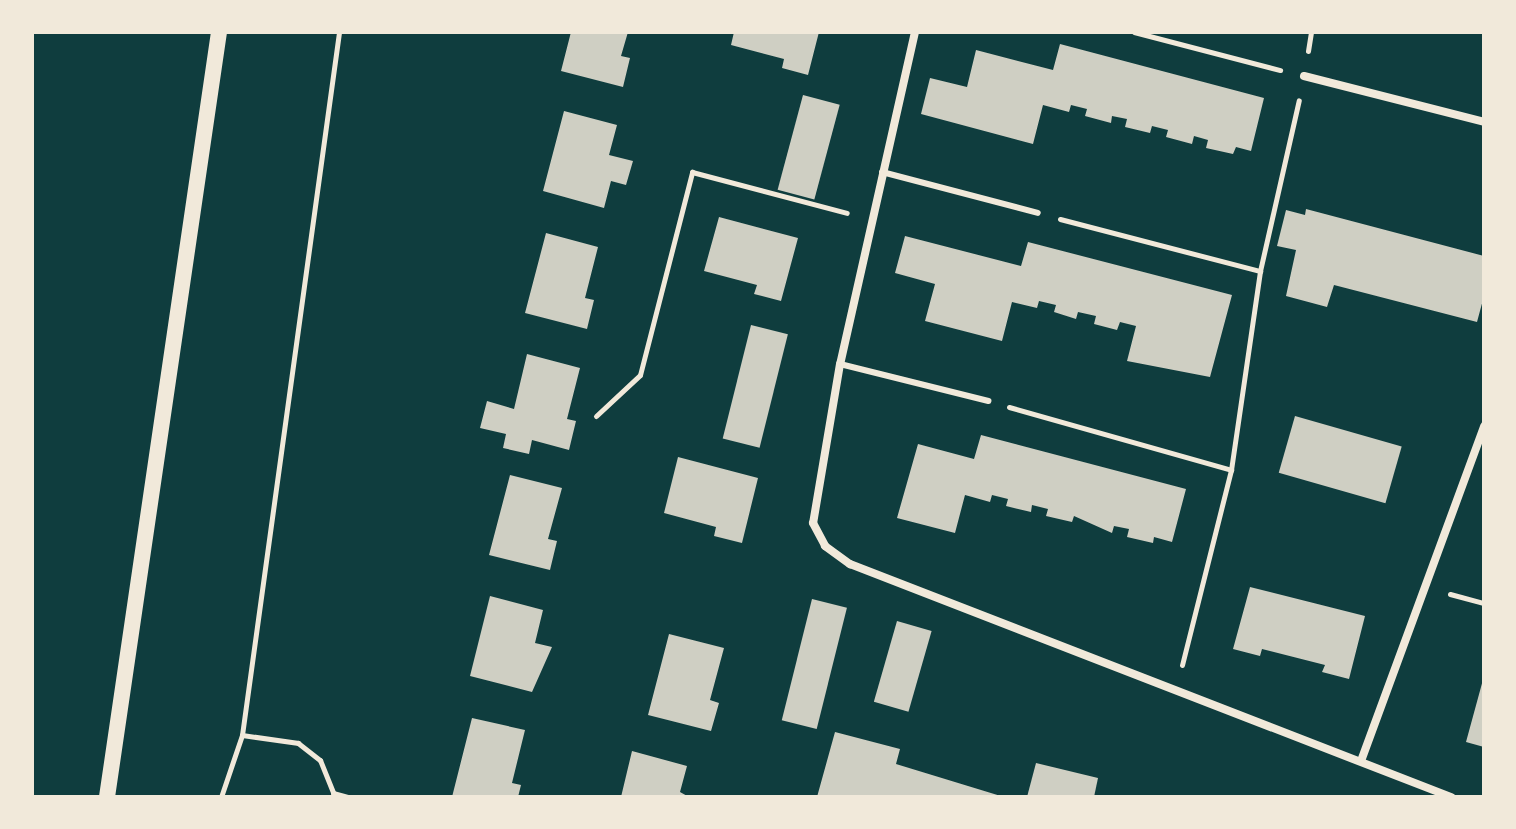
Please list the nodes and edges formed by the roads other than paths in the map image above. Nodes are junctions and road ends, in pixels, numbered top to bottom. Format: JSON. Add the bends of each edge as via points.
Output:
{"nodes":[{"id":1,"x":219,"y":32,"type":"edge"},
{"id":2,"x":915,"y":32,"type":"edge"},
{"id":3,"x":1304,"y":76,"type":"road end"},
{"id":4,"x":1484,"y":122,"type":"edge"},
{"id":5,"x":882,"y":172,"type":"junction"},
{"id":6,"x":1038,"y":213,"type":"road end"},
{"id":7,"x":840,"y":364,"type":"junction"},
{"id":8,"x":988,"y":401,"type":"road end"},
{"id":9,"x":1484,"y":426,"type":"edge"},
{"id":10,"x":1361,"y":761,"type":"junction"},
{"id":11,"x":107,"y":797,"type":"edge"},
{"id":12,"x":1451,"y":797,"type":"edge"}],
"edges":[{"from":1,"to":11,"type":"main road"},
{"from":2,"to":5,"type":"street"},
{"from":3,"to":4,"type":"street"},
{"from":5,"to":6,"type":"lane"},
{"from":5,"to":7,"type":"street"},
{"from":7,"to":8,"type":"lane"},
{"from":7,"to":10,"type":"street","via":[[813,523],[825,546],[850,564]]},
{"from":9,"to":10,"type":"street"},
{"from":10,"to":12,"type":"street"}]}
